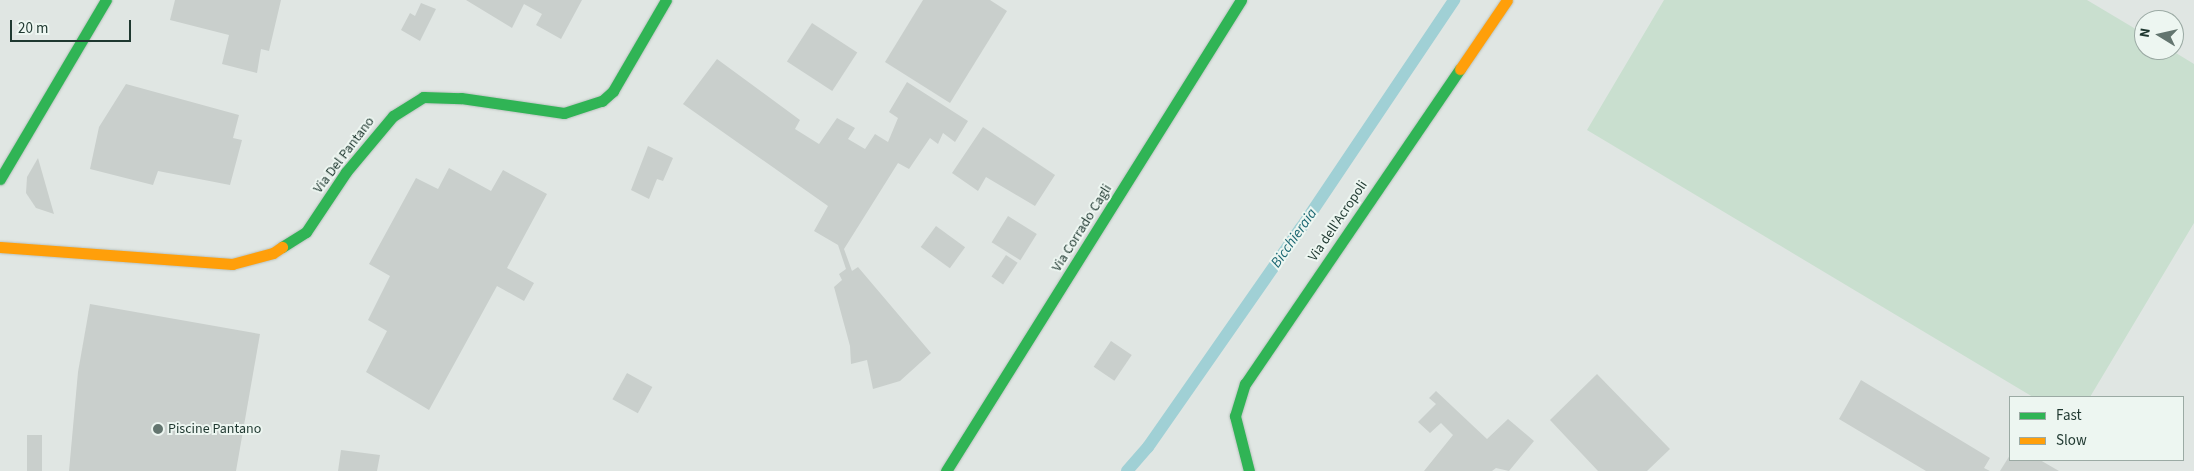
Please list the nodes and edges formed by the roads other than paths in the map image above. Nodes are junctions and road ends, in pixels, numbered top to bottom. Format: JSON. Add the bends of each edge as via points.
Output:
{"nodes":[{"id":1,"x":106,"y":0,"type":"edge"},
{"id":2,"x":666,"y":0,"type":"edge"},
{"id":3,"x":1241,"y":0,"type":"edge"},
{"id":4,"x":1507,"y":0,"type":"edge"},
{"id":5,"x":0,"y":180,"type":"edge"},
{"id":6,"x":0,"y":247,"type":"edge"},
{"id":7,"x":946,"y":471,"type":"edge"},
{"id":8,"x":1248,"y":471,"type":"edge"}],
"edges":[{"from":1,"to":5,"type":"street"},
{"from":2,"to":6,"type":"street","name":"Via Del Pantano","via":[[613,91],[602,101],[564,113],[461,98],[423,97],[393,116],[346,172],[306,232],[273,253],[232,264]]},
{"from":3,"to":7,"type":"street","name":"Via Corrado Cagli"},
{"from":4,"to":8,"type":"street","name":"Via dell'Acropoli","via":[[1245,384],[1235,416]]}]}
